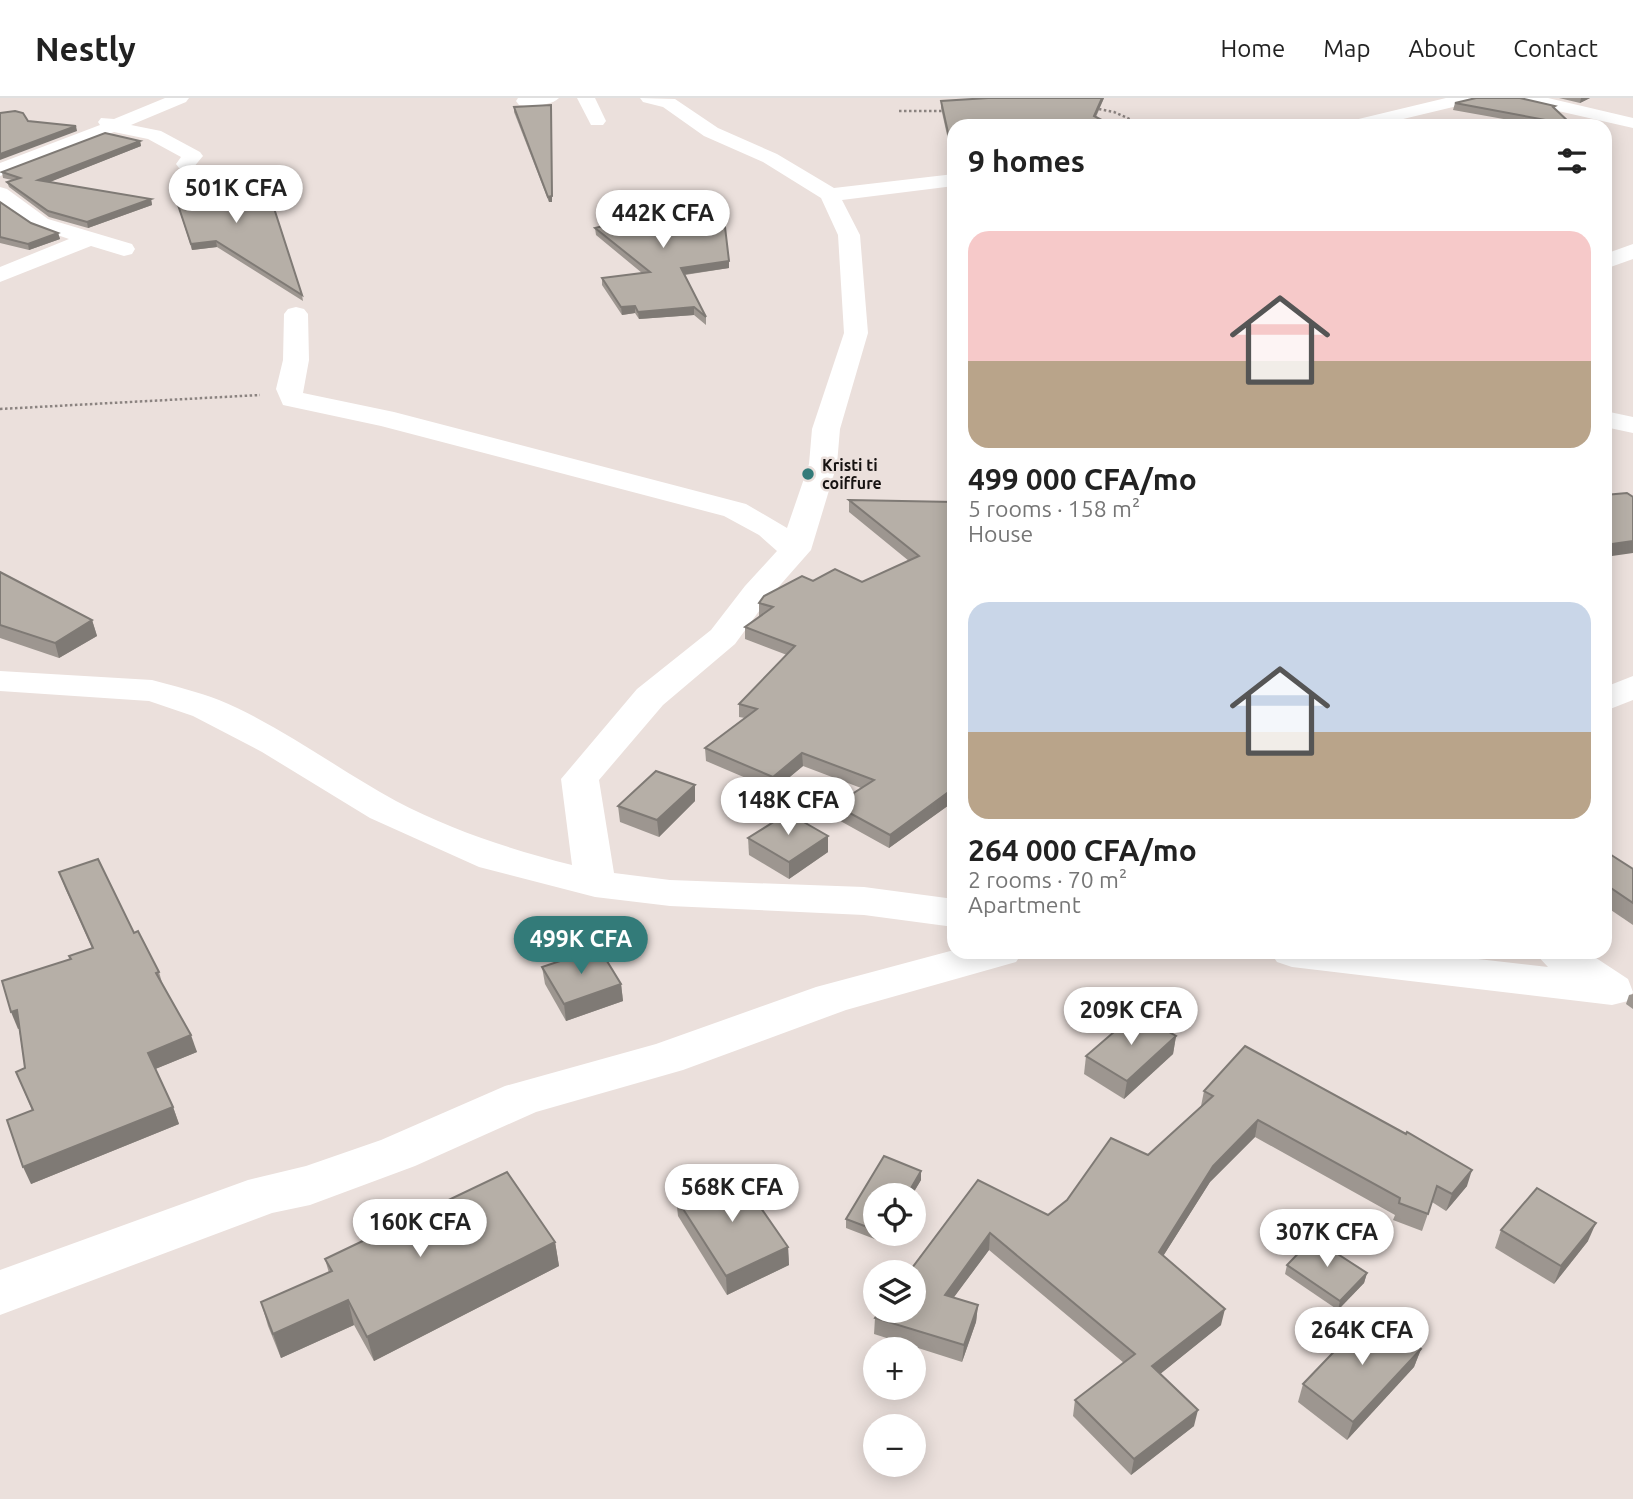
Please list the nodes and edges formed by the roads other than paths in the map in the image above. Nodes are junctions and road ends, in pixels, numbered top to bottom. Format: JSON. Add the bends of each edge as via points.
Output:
{"nodes":[{"id":1,"x":180,"y":98,"type":"edge"},
{"id":2,"x":550,"y":98,"type":"edge"},
{"id":3,"x":586,"y":98,"type":"edge"},
{"id":4,"x":1468,"y":98,"type":"edge"},
{"id":5,"x":1525,"y":98,"type":"edge"},
{"id":6,"x":663,"y":100,"type":"edge"},
{"id":7,"x":525,"y":102,"type":"dead end"},
{"id":8,"x":1381,"y":119,"type":"edge"},
{"id":9,"x":87,"y":120,"type":"dead end"},
{"id":10,"x":597,"y":121,"type":"dead end"},
{"id":11,"x":1633,"y":123,"type":"edge"},
{"id":12,"x":110,"y":126,"type":"junction"},
{"id":13,"x":186,"y":164,"type":"dead end"},
{"id":14,"x":0,"y":170,"type":"edge"},
{"id":15,"x":947,"y":181,"type":"edge"},
{"id":16,"x":0,"y":193,"type":"edge"},
{"id":17,"x":830,"y":195,"type":"junction"},
{"id":18,"x":88,"y":239,"type":"junction"},
{"id":19,"x":124,"y":249,"type":"dead end"},
{"id":20,"x":1633,"y":251,"type":"edge"},
{"id":21,"x":1612,"y":259,"type":"edge"},
{"id":22,"x":0,"y":275,"type":"edge"},
{"id":23,"x":296,"y":314,"type":"dead end"},
{"id":24,"x":1612,"y":420,"type":"edge"},
{"id":25,"x":1633,"y":425,"type":"edge"},
{"id":26,"x":795,"y":551,"type":"junction"},
{"id":27,"x":0,"y":681,"type":"edge"},
{"id":28,"x":595,"y":884,"type":"junction"},
{"id":29,"x":947,"y":912,"type":"edge"},
{"id":30,"x":975,"y":959,"type":"edge"},
{"id":31,"x":1343,"y":959,"type":"edge"},
{"id":32,"x":1566,"y":959,"type":"edge"},
{"id":33,"x":1622,"y":997,"type":"edge"},
{"id":34,"x":0,"y":1293,"type":"edge"}],
"edges":[{"from":1,"to":12,"type":"street"},
{"from":2,"to":7,"type":"street"},
{"from":3,"to":10,"type":"street"},
{"from":4,"to":8,"type":"street"},
{"from":5,"to":11,"type":"street"},
{"from":6,"to":17,"type":"street","via":[[711,132],[769,158]]},
{"from":9,"to":12,"type":"street"},
{"from":12,"to":13,"type":"street","via":[[154,135],[193,156]]},
{"from":12,"to":14,"type":"street"},
{"from":15,"to":17,"type":"street"},
{"from":16,"to":18,"type":"street","via":[[41,223]]},
{"from":17,"to":26,"type":"street","via":[[849,235],[856,333],[826,429],[823,464]]},
{"from":18,"to":19,"type":"street"},
{"from":18,"to":22,"type":"street"},
{"from":20,"to":21,"type":"street"},
{"from":23,"to":26,"type":"street","via":[[292,399],[407,424],[735,510],[770,529]]},
{"from":24,"to":25,"type":"street"},
{"from":26,"to":28,"type":"street","via":[[723,637],[650,697],[580,779]]},
{"from":27,"to":28,"type":"street","via":[[152,691],[206,708],[384,810],[493,858]]},
{"from":28,"to":29,"type":"street","via":[[670,893],[864,901]]},
{"from":30,"to":34,"type":"street","via":[[832,998],[667,1058],[522,1098],[398,1153],[310,1185],[267,1194]]},
{"from":31,"to":33,"type":"street"},
{"from":32,"to":33,"type":"street"}]}
